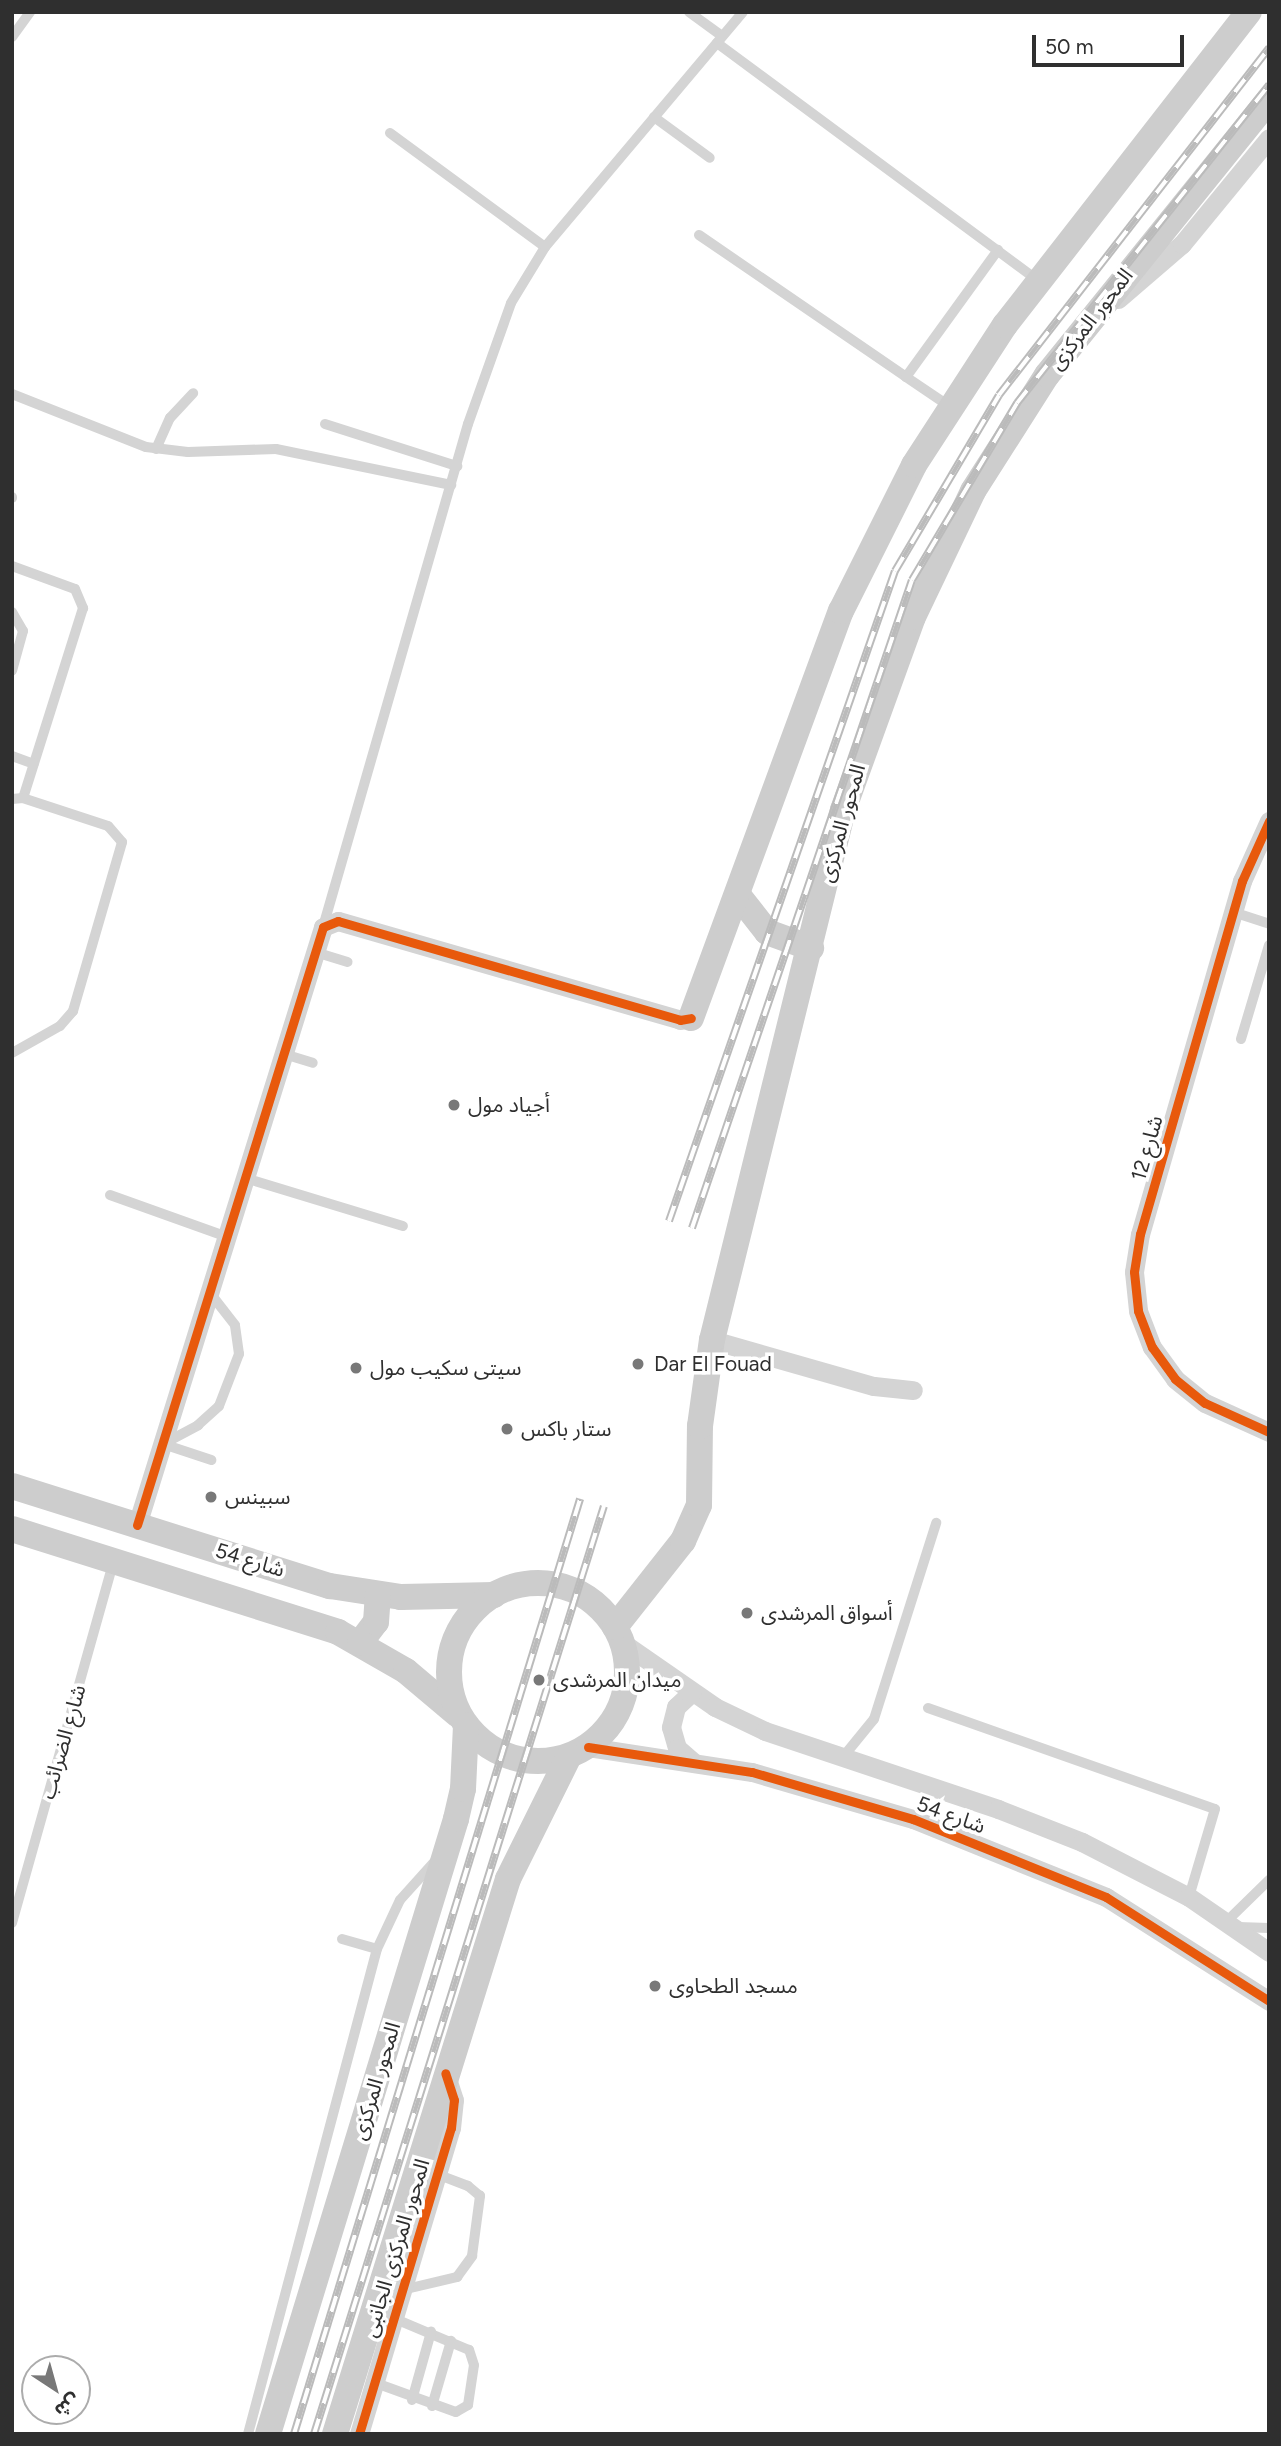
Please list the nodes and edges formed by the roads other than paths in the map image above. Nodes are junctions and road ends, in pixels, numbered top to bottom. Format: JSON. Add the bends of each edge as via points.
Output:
{"nodes":[{"id":1,"x":30,"y":12,"type":"edge"},
{"id":2,"x":689,"y":12,"type":"edge"},
{"id":3,"x":743,"y":12,"type":"edge"},
{"id":4,"x":1249,"y":12,"type":"edge"},
{"id":5,"x":12,"y":37,"type":"edge"},
{"id":6,"x":720,"y":40,"type":"junction"},
{"id":7,"x":1269,"y":100,"type":"edge"},
{"id":8,"x":654,"y":117,"type":"junction"},
{"id":9,"x":390,"y":133,"type":"dead end"},
{"id":10,"x":1269,"y":138,"type":"edge"},
{"id":11,"x":710,"y":158,"type":"dead end"},
{"id":12,"x":699,"y":235,"type":"dead end"},
{"id":13,"x":545,"y":247,"type":"junction"},
{"id":14,"x":998,"y":250,"type":"junction"},
{"id":15,"x":1039,"y":281,"type":"junction"},
{"id":16,"x":1088,"y":320,"type":"junction"},
{"id":17,"x":906,"y":377,"type":"junction"},
{"id":18,"x":193,"y":393,"type":"dead end"},
{"id":19,"x":12,"y":394,"type":"edge"},
{"id":20,"x":949,"y":406,"type":"junction"},
{"id":21,"x":325,"y":424,"type":"dead end"},
{"id":22,"x":156,"y":449,"type":"junction"},
{"id":23,"x":457,"y":466,"type":"junction"},
{"id":24,"x":451,"y":485,"type":"junction"},
{"id":25,"x":12,"y":566,"type":"edge"},
{"id":26,"x":12,"y":612,"type":"edge"},
{"id":27,"x":12,"y":671,"type":"edge"},
{"id":28,"x":12,"y":756,"type":"edge"},
{"id":29,"x":34,"y":764,"type":"junction"},
{"id":30,"x":18,"y":799,"type":"edge"},
{"id":31,"x":1269,"y":821,"type":"edge"},
{"id":32,"x":738,"y":895,"type":"junction"},
{"id":33,"x":1233,"y":912,"type":"junction"},
{"id":34,"x":1269,"y":924,"type":"edge"},
{"id":35,"x":323,"y":928,"type":"junction"},
{"id":36,"x":1269,"y":945,"type":"edge"},
{"id":37,"x":811,"y":948,"type":"junction"},
{"id":38,"x":315,"y":952,"type":"junction"},
{"id":39,"x":348,"y":962,"type":"dead end"},
{"id":40,"x":691,"y":1018,"type":"joint"},
{"id":41,"x":1241,"y":1039,"type":"dead end"},
{"id":42,"x":12,"y":1053,"type":"edge"},
{"id":43,"x":284,"y":1054,"type":"junction"},
{"id":44,"x":313,"y":1063,"type":"dead end"},
{"id":45,"x":245,"y":1178,"type":"junction"},
{"id":46,"x":110,"y":1195,"type":"dead end"},
{"id":47,"x":402,"y":1226,"type":"dead end"},
{"id":48,"x":227,"y":1237,"type":"junction"},
{"id":49,"x":210,"y":1293,"type":"junction"},
{"id":50,"x":712,"y":1340,"type":"junction"},
{"id":51,"x":913,"y":1390,"type":"dead end"},
{"id":52,"x":1269,"y":1432,"type":"edge"},
{"id":53,"x":163,"y":1444,"type":"junction"},
{"id":54,"x":211,"y":1460,"type":"dead end"},
{"id":55,"x":12,"y":1486,"type":"edge"},
{"id":56,"x":936,"y":1523,"type":"dead end"},
{"id":57,"x":137,"y":1525,"type":"junction"},
{"id":58,"x":12,"y":1529,"type":"edge"},
{"id":59,"x":114,"y":1561,"type":"junction"},
{"id":60,"x":378,"y":1595,"type":"junction"},
{"id":61,"x":494,"y":1595,"type":"junction"},
{"id":62,"x":619,"y":1635,"type":"junction"},
{"id":63,"x":360,"y":1643,"type":"junction"},
{"id":64,"x":692,"y":1692,"type":"junction"},
{"id":65,"x":928,"y":1708,"type":"dead end"},
{"id":66,"x":463,"y":1722,"type":"junction"},
{"id":67,"x":578,"y":1752,"type":"junction"},
{"id":68,"x":842,"y":1758,"type":"junction"},
{"id":69,"x":693,"y":1762,"type":"junction"},
{"id":70,"x":447,"y":1850,"type":"junction"},
{"id":71,"x":1269,"y":1880,"type":"edge"},
{"id":72,"x":1189,"y":1896,"type":"junction"},
{"id":73,"x":12,"y":1923,"type":"edge"},
{"id":74,"x":1231,"y":1924,"type":"junction"},
{"id":75,"x":1269,"y":1928,"type":"edge"},
{"id":76,"x":342,"y":1939,"type":"dead end"},
{"id":77,"x":377,"y":1949,"type":"junction"},
{"id":78,"x":1269,"y":1952,"type":"edge"},
{"id":79,"x":1269,"y":2001,"type":"edge"},
{"id":80,"x":427,"y":2171,"type":"junction"},
{"id":81,"x":386,"y":2304,"type":"junction"},
{"id":82,"x":431,"y":2332,"type":"junction"},
{"id":83,"x":452,"y":2341,"type":"junction"},
{"id":84,"x":364,"y":2377,"type":"junction"},
{"id":85,"x":412,"y":2400,"type":"junction"},
{"id":86,"x":432,"y":2406,"type":"junction"},
{"id":87,"x":248,"y":2434,"type":"edge"},
{"id":88,"x":268,"y":2434,"type":"edge"},
{"id":89,"x":335,"y":2434,"type":"edge"},
{"id":90,"x":359,"y":2434,"type":"edge"}],
"edges":[{"from":1,"to":5,"type":"lane"},
{"from":2,"to":6,"type":"lane"},
{"from":3,"to":6,"type":"lane"},
{"from":4,"to":15,"type":"main road"},
{"from":6,"to":8,"type":"lane"},
{"from":6,"to":14,"type":"lane"},
{"from":7,"to":16,"type":"main road","name":"المحور المركزى"},
{"from":8,"to":11,"type":"lane"},
{"from":8,"to":13,"type":"lane"},
{"from":9,"to":13,"type":"lane"},
{"from":10,"to":16,"type":"street","via":[[1182,244]]},
{"from":12,"to":17,"type":"lane"},
{"from":13,"to":23,"type":"lane","via":[[511,303]]},
{"from":14,"to":15,"type":"lane"},
{"from":14,"to":17,"type":"lane"},
{"from":15,"to":20,"type":"main road"},
{"from":16,"to":37,"type":"main road","name":"المحور المركزى","via":[[980,480],[913,617],[843,810]]},
{"from":17,"to":20,"type":"lane"},
{"from":18,"to":22,"type":"lane","via":[[170,418]]},
{"from":19,"to":22,"type":"lane"},
{"from":20,"to":32,"type":"main road","via":[[876,535],[841,611]]},
{"from":21,"to":23,"type":"lane"},
{"from":22,"to":24,"type":"lane","via":[[276,449]]},
{"from":23,"to":24,"type":"lane"},
{"from":24,"to":35,"type":"lane"},
{"from":25,"to":29,"type":"lane","via":[[69,586],[83,601]]},
{"from":26,"to":27,"type":"lane","via":[[23,631]]},
{"from":28,"to":29,"type":"lane"},
{"from":29,"to":30,"type":"lane"},
{"from":30,"to":42,"type":"lane","via":[[108,826],[122,842],[73,1012],[60,1026]]},
{"from":31,"to":33,"type":"street","name":"شارع 12"},
{"from":32,"to":37,"type":"main road","via":[[767,932]]},
{"from":32,"to":40,"type":"main road"},
{"from":33,"to":34,"type":"lane"},
{"from":33,"to":52,"type":"street","name":"شارع 12","via":[[1140,1234],[1134,1272],[1138,1311],[1152,1347],[1175,1379],[1205,1403]]},
{"from":35,"to":38,"type":"street"},
{"from":35,"to":40,"type":"street","via":[[338,921],[680,1020]]},
{"from":36,"to":41,"type":"lane"},
{"from":37,"to":50,"type":"main road","name":"المحور المركزى"},
{"from":38,"to":39,"type":"lane"},
{"from":38,"to":43,"type":"street"},
{"from":43,"to":44,"type":"lane"},
{"from":43,"to":45,"type":"street"},
{"from":45,"to":47,"type":"lane"},
{"from":45,"to":48,"type":"street"},
{"from":46,"to":48,"type":"lane"},
{"from":48,"to":49,"type":"street"},
{"from":49,"to":53,"type":"street"},
{"from":49,"to":53,"type":"lane","via":[[235,1325],[239,1354],[219,1406],[198,1425]]},
{"from":50,"to":51,"type":"street","via":[[874,1386]]},
{"from":50,"to":62,"type":"main road","name":"المحور المركزى","via":[[702,1398],[699,1495],[693,1524]]},
{"from":53,"to":54,"type":"lane"},
{"from":53,"to":57,"type":"street"},
{"from":55,"to":57,"type":"main road","name":"شارع 54"},
{"from":56,"to":68,"type":"lane","via":[[874,1719]]},
{"from":57,"to":60,"type":"main road","name":"شارع 54","via":[[330,1586]]},
{"from":58,"to":59,"type":"main road","name":"شارع 54"},
{"from":59,"to":63,"type":"main road","name":"شارع 54"},
{"from":59,"to":73,"type":"lane","name":"شارع الضرائب"},
{"from":60,"to":61,"type":"main road","name":"شارع 54","via":[[434,1599]]},
{"from":60,"to":63,"type":"main road","via":[[376,1622]]},
{"from":61,"to":62,"type":"main road","via":[[514,1586],[556,1584],[594,1602]]},
{"from":61,"to":66,"type":"main road","via":[[464,1622],[452,1651],[449,1679]]},
{"from":62,"to":64,"type":"street","name":"شارع 54"},
{"from":62,"to":67,"type":"main road","via":[[628,1681],[623,1701],[603,1734]]},
{"from":63,"to":66,"type":"main road","name":"شارع 54","via":[[407,1671]]},
{"from":64,"to":68,"type":"street","name":"شارع 54","via":[[765,1731]]},
{"from":64,"to":69,"type":"street","via":[[676,1707],[671,1727],[677,1748]]},
{"from":65,"to":72,"type":"lane","via":[[1216,1809]]},
{"from":66,"to":67,"type":"main road","via":[[495,1751],[512,1758],[531,1762]]},
{"from":66,"to":70,"type":"main road","name":"المحور المركزى","via":[[463,1789]]},
{"from":67,"to":69,"type":"street","name":"شارع 54"},
{"from":67,"to":80,"type":"main road","via":[[508,1879],[444,2073]]},
{"from":68,"to":72,"type":"street","name":"شارع 54","via":[[1041,1825]]},
{"from":69,"to":79,"type":"street","name":"شارع 54","via":[[817,1788],[1065,1877],[1146,1919]]},
{"from":70,"to":77,"type":"lane","via":[[400,1900]]},
{"from":70,"to":88,"type":"main road","name":"المحور المركزى"},
{"from":71,"to":74,"type":"lane"},
{"from":72,"to":74,"type":"street","name":"شارع 54"},
{"from":74,"to":75,"type":"lane"},
{"from":74,"to":78,"type":"street","name":"شارع 54"},
{"from":76,"to":77,"type":"lane"},
{"from":77,"to":87,"type":"lane"},
{"from":80,"to":81,"type":"main road"},
{"from":80,"to":81,"type":"lane","via":[[480,2196],[472,2256],[457,2277]]},
{"from":81,"to":82,"type":"lane"},
{"from":81,"to":84,"type":"main road"},
{"from":82,"to":83,"type":"lane"},
{"from":82,"to":85,"type":"lane"},
{"from":83,"to":86,"type":"lane"},
{"from":83,"to":86,"type":"lane","via":[[466,2347],[474,2360],[468,2405],[456,2412]]},
{"from":84,"to":85,"type":"lane"},
{"from":84,"to":89,"type":"main road"},
{"from":84,"to":90,"type":"street"},
{"from":85,"to":86,"type":"lane"}]}
